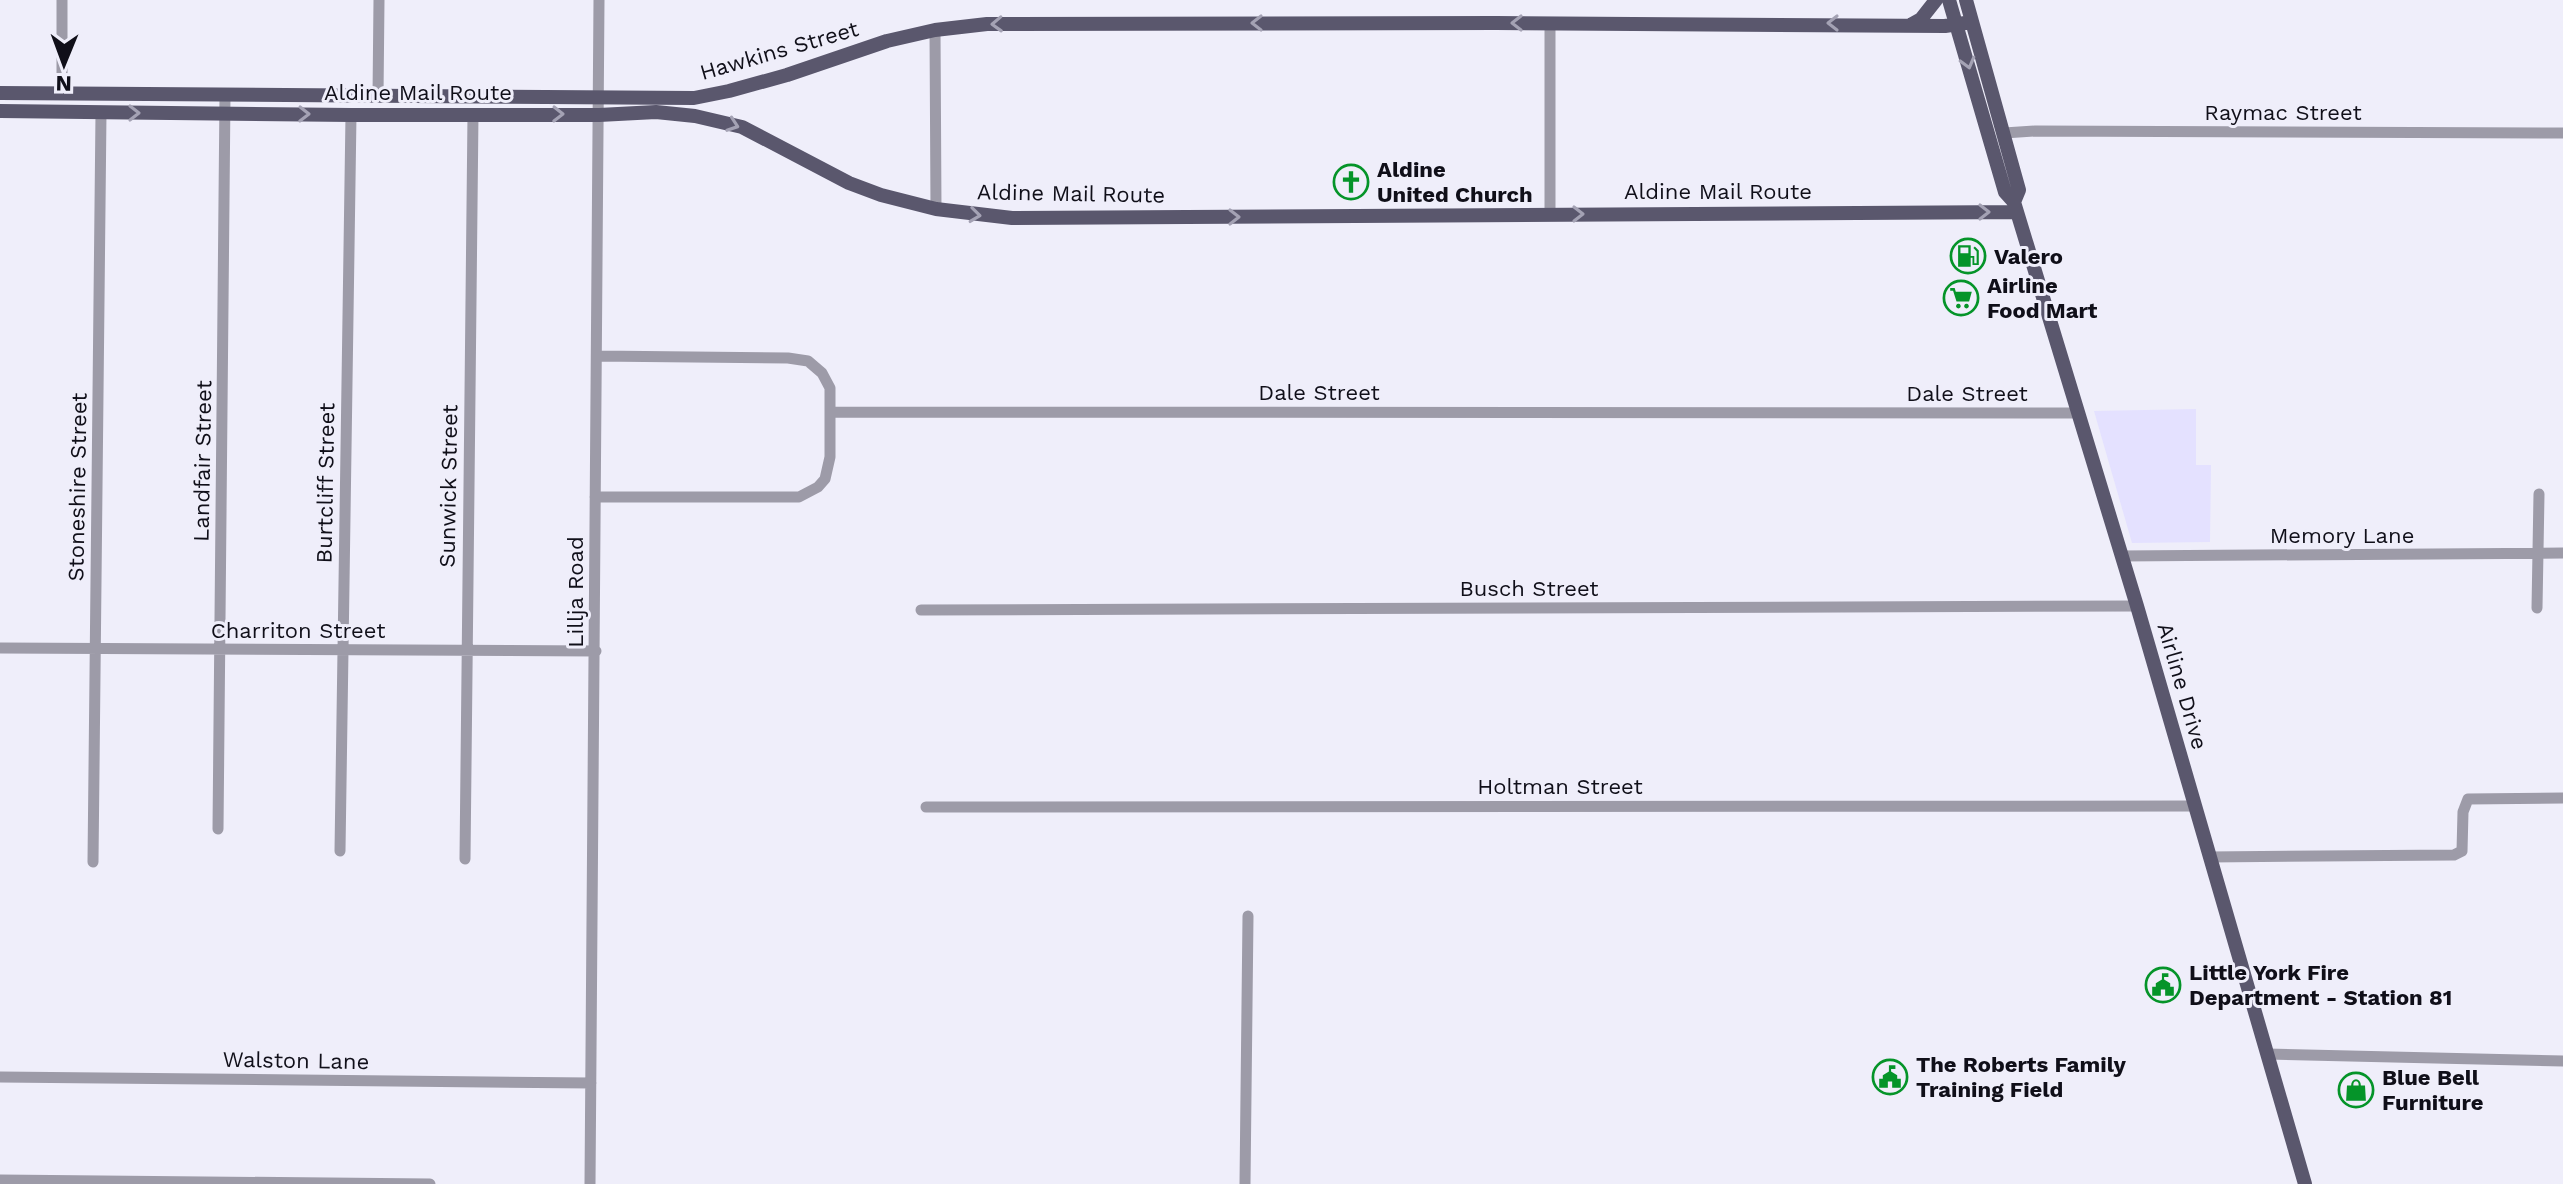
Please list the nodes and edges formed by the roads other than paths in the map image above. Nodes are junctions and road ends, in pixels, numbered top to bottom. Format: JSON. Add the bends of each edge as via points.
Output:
{"nodes":[{"id":1,"x":62,"y":0,"type":"edge"},
{"id":2,"x":379,"y":0,"type":"edge"},
{"id":3,"x":599,"y":0,"type":"edge"},
{"id":4,"x":1936,"y":0,"type":"edge"},
{"id":5,"x":1949,"y":0,"type":"edge"},
{"id":6,"x":1966,"y":0,"type":"edge"},
{"id":7,"x":1550,"y":23,"type":"junction"},
{"id":8,"x":1965,"y":23,"type":"junction"},
{"id":9,"x":1911,"y":24,"type":"junction"},
{"id":10,"x":935,"y":30,"type":"junction"},
{"id":11,"x":0,"y":93,"type":"edge"},
{"id":12,"x":62,"y":94,"type":"junction"},
{"id":13,"x":225,"y":95,"type":"junction"},
{"id":14,"x":378,"y":96,"type":"junction"},
{"id":15,"x":599,"y":97,"type":"junction"},
{"id":16,"x":667,"y":97,"type":"joint"},
{"id":17,"x":0,"y":111,"type":"edge"},
{"id":18,"x":226,"y":112,"type":"junction"},
{"id":19,"x":101,"y":113,"type":"junction"},
{"id":20,"x":473,"y":114,"type":"junction"},
{"id":21,"x":351,"y":115,"type":"junction"},
{"id":22,"x":599,"y":115,"type":"junction"},
{"id":23,"x":2004,"y":133,"type":"junction"},
{"id":24,"x":2563,"y":133,"type":"edge"},
{"id":25,"x":2015,"y":207,"type":"junction"},
{"id":26,"x":936,"y":209,"type":"junction"},
{"id":27,"x":1550,"y":214,"type":"junction"},
{"id":28,"x":597,"y":356,"type":"junction"},
{"id":29,"x":832,"y":412,"type":"junction"},
{"id":30,"x":2078,"y":413,"type":"junction"},
{"id":31,"x":2539,"y":494,"type":"dead end"},
{"id":32,"x":595,"y":497,"type":"junction"},
{"id":33,"x":2537,"y":553,"type":"junction"},
{"id":34,"x":2563,"y":553,"type":"edge"},
{"id":35,"x":2121,"y":556,"type":"junction"},
{"id":36,"x":2137,"y":606,"type":"junction"},
{"id":37,"x":2537,"y":608,"type":"dead end"},
{"id":38,"x":921,"y":610,"type":"dead end"},
{"id":39,"x":0,"y":648,"type":"edge"},
{"id":40,"x":95,"y":649,"type":"junction"},
{"id":41,"x":219,"y":650,"type":"junction"},
{"id":42,"x":342,"y":651,"type":"junction"},
{"id":43,"x":596,"y":651,"type":"junction"},
{"id":44,"x":466,"y":652,"type":"junction"},
{"id":45,"x":2563,"y":798,"type":"edge"},
{"id":46,"x":2195,"y":806,"type":"junction"},
{"id":47,"x":926,"y":807,"type":"dead end"},
{"id":48,"x":218,"y":829,"type":"dead end"},
{"id":49,"x":340,"y":851,"type":"dead end"},
{"id":50,"x":2209,"y":857,"type":"junction"},
{"id":51,"x":465,"y":859,"type":"dead end"},
{"id":52,"x":93,"y":862,"type":"dead end"},
{"id":53,"x":1248,"y":916,"type":"dead end"},
{"id":54,"x":2267,"y":1054,"type":"junction"},
{"id":55,"x":2563,"y":1061,"type":"edge"},
{"id":56,"x":0,"y":1077,"type":"edge"},
{"id":57,"x":591,"y":1083,"type":"junction"},
{"id":58,"x":0,"y":1180,"type":"edge"},
{"id":59,"x":430,"y":1184,"type":"edge"},
{"id":60,"x":590,"y":1184,"type":"edge"},
{"id":61,"x":1245,"y":1184,"type":"edge"},
{"id":62,"x":2305,"y":1184,"type":"edge"}],
"edges":[{"from":1,"to":12,"type":"street"},
{"from":2,"to":14,"type":"street"},
{"from":3,"to":15,"type":"street","name":"Lillja Road"},
{"from":4,"to":9,"type":"main road"},
{"from":5,"to":8,"type":"main road","name":"Airline Drive"},
{"from":6,"to":8,"type":"main road","name":"Airline Drive"},
{"from":9,"to":7,"type":"main road","name":"Hawkins Street","one_way":true},
{"from":7,"to":10,"type":"main road","name":"Hawkins Street","one_way":true,"via":[[1036,23]]},
{"from":7,"to":27,"type":"street"},
{"from":8,"to":9,"type":"main road","name":"Hawkins Street"},
{"from":8,"to":23,"type":"main road","name":"Airline Drive"},
{"from":8,"to":25,"type":"main road","name":"Airline Drive","one_way":true,"via":[[2005,192]]},
{"from":10,"to":16,"type":"main road","name":"Hawkins Street","via":[[729,91]]},
{"from":10,"to":26,"type":"street"},
{"from":11,"to":12,"type":"main road","name":"Aldine Mail Route"},
{"from":12,"to":13,"type":"main road","name":"Aldine Mail Route"},
{"from":13,"to":14,"type":"main road","name":"Aldine Mail Route"},
{"from":13,"to":18,"type":"street","name":"Landfair Street"},
{"from":14,"to":15,"type":"main road","name":"Aldine Mail Route"},
{"from":15,"to":16,"type":"main road","name":"Aldine Mail Route"},
{"from":15,"to":22,"type":"street","name":"Lillja Road"},
{"from":17,"to":19,"type":"main road","name":"Aldine Mail Route"},
{"from":19,"to":18,"type":"main road","name":"Aldine Mail Route","one_way":true},
{"from":18,"to":21,"type":"main road","name":"Aldine Mail Route","one_way":true},
{"from":18,"to":41,"type":"street","name":"Landfair Street"},
{"from":19,"to":40,"type":"street","name":"Stoneshire Street"},
{"from":20,"to":21,"type":"main road","name":"Aldine Mail Route"},
{"from":20,"to":22,"type":"main road","name":"Aldine Mail Route","one_way":true},
{"from":20,"to":44,"type":"street","name":"Sunwick Street"},
{"from":21,"to":42,"type":"street","name":"Burtcliff Street"},
{"from":22,"to":26,"type":"main road","name":"Aldine Mail Route","one_way":true,"via":[[656,112],[716,119],[742,127],[849,183]]},
{"from":22,"to":28,"type":"street","name":"Lillja Road"},
{"from":23,"to":24,"type":"street","name":"Raymac Street"},
{"from":23,"to":25,"type":"main road","name":"Airline Drive","via":[[2019,190]]},
{"from":27,"to":25,"type":"main road","name":"Aldine Mail Route","one_way":true},
{"from":25,"to":30,"type":"main road","name":"Airline Drive"},
{"from":26,"to":27,"type":"main road","name":"Aldine Mail Route","one_way":true,"via":[[1012,218]]},
{"from":28,"to":29,"type":"street","via":[[808,361],[830,388]]},
{"from":28,"to":32,"type":"street","name":"Lillja Road"},
{"from":29,"to":30,"type":"street","name":"Dale Street"},
{"from":29,"to":32,"type":"street","via":[[829,468],[818,487],[799,497]]},
{"from":30,"to":35,"type":"main road","name":"Airline Drive"},
{"from":31,"to":33,"type":"street"},
{"from":32,"to":43,"type":"street","name":"Lillja Road"},
{"from":33,"to":34,"type":"street","name":"Memory Lane"},
{"from":33,"to":35,"type":"street","name":"Memory Lane"},
{"from":33,"to":37,"type":"street"},
{"from":35,"to":36,"type":"main road","name":"Airline Drive"},
{"from":36,"to":38,"type":"street","name":"Busch Street"},
{"from":36,"to":46,"type":"main road","name":"Airline Drive"},
{"from":39,"to":40,"type":"street","name":"Charriton Street"},
{"from":40,"to":41,"type":"street","name":"Charriton Street"},
{"from":40,"to":52,"type":"street","name":"Stoneshire Street"},
{"from":41,"to":42,"type":"street","name":"Charriton Street"},
{"from":41,"to":48,"type":"street","name":"Landfair Street"},
{"from":42,"to":44,"type":"street","name":"Charriton Street"},
{"from":42,"to":49,"type":"street","name":"Burtcliff Street"},
{"from":43,"to":44,"type":"street","name":"Charriton Street"},
{"from":43,"to":57,"type":"street","name":"Lillja Road"},
{"from":44,"to":51,"type":"street","name":"Sunwick Street"},
{"from":45,"to":50,"type":"street","via":[[2468,799],[2462,851],[2454,855]]},
{"from":46,"to":47,"type":"street","name":"Holtman Street"},
{"from":46,"to":50,"type":"main road","name":"Airline Drive"},
{"from":50,"to":54,"type":"main road","name":"Airline Drive"},
{"from":53,"to":61,"type":"street"},
{"from":54,"to":55,"type":"street"},
{"from":54,"to":62,"type":"main road","name":"Airline Drive"},
{"from":56,"to":57,"type":"street","name":"Walston Lane"},
{"from":57,"to":60,"type":"street","name":"Lillja Road"},
{"from":58,"to":59,"type":"street"}]}
